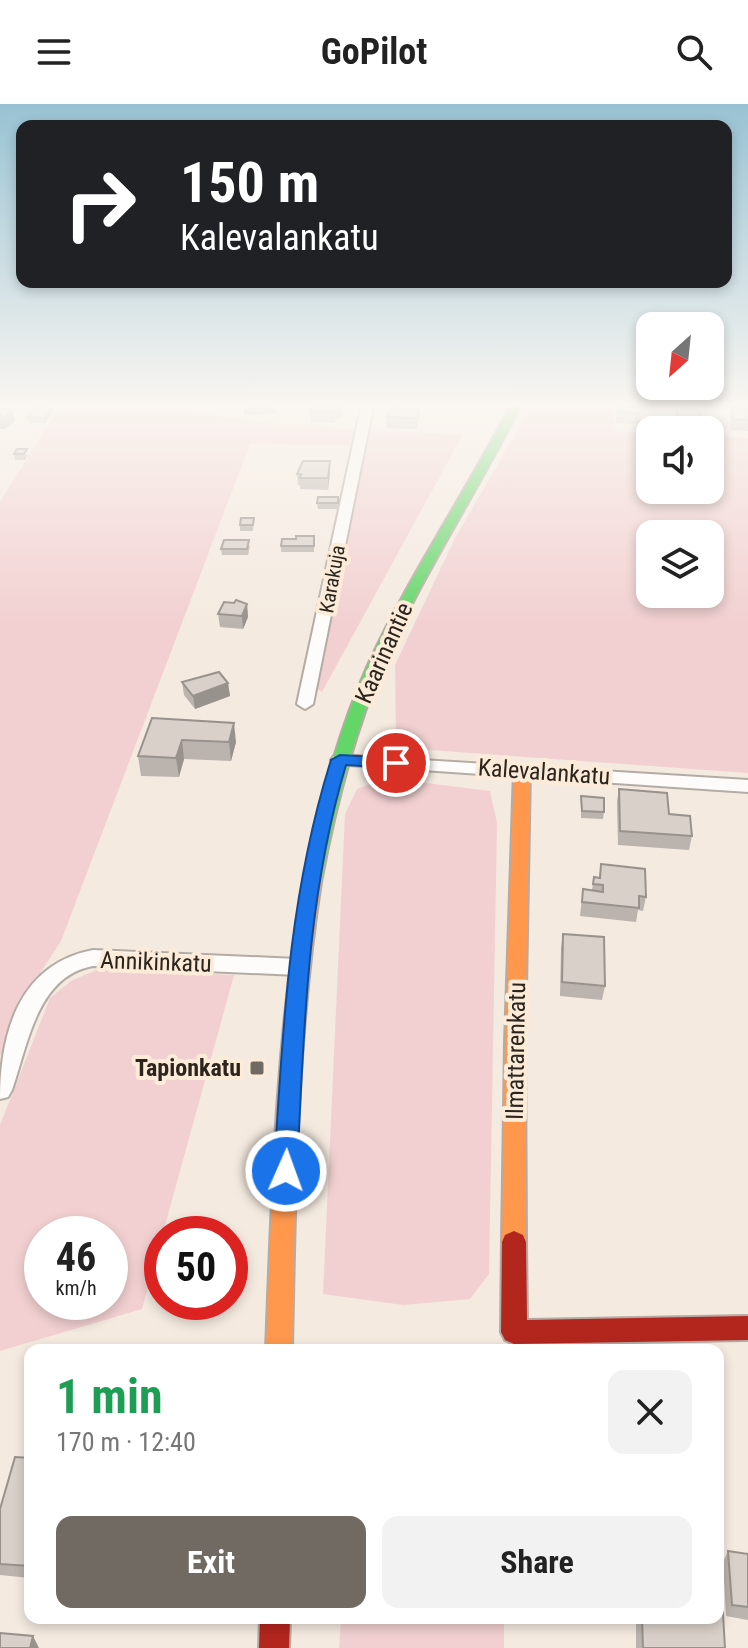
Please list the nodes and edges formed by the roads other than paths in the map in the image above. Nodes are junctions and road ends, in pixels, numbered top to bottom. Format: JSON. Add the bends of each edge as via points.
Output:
{"nodes":[{"id":1,"x":349,"y":479,"type":"edge"},
{"id":2,"x":475,"y":479,"type":"edge"},
{"id":3,"x":305,"y":704,"type":"dead end"},
{"id":4,"x":340,"y":760,"type":"junction"},
{"id":5,"x":522,"y":770,"type":"junction"},
{"id":6,"x":748,"y":786,"type":"edge"},
{"id":7,"x":297,"y":967,"type":"junction"},
{"id":8,"x":0,"y":1090,"type":"edge"},
{"id":9,"x":748,"y":1328,"type":"edge"},
{"id":10,"x":279,"y":1344,"type":"edge"},
{"id":11,"x":275,"y":1624,"type":"edge"},
{"id":12,"x":274,"y":1648,"type":"edge"}],
"edges":[{"from":1,"to":3,"type":"street","name":"Karakuja"},
{"from":2,"to":4,"type":"main road","name":"Kaarinantie","via":[[373,672]]},
{"from":4,"to":5,"type":"street","name":"Kalevalankatu"},
{"from":4,"to":7,"type":"main road","name":"Kaarinantie","via":[[313,863]]},
{"from":5,"to":6,"type":"street","name":"Kalevalankatu"},
{"from":5,"to":9,"type":"main road","name":"Ilmattarenkatu","via":[[514,1332]]},
{"from":7,"to":8,"type":"street","name":"Annikinkatu","via":[[93,958],[61,967],[32,1001]]},
{"from":7,"to":10,"type":"main road","name":"Kaarinantie"},
{"from":11,"to":12,"type":"main road"}]}
